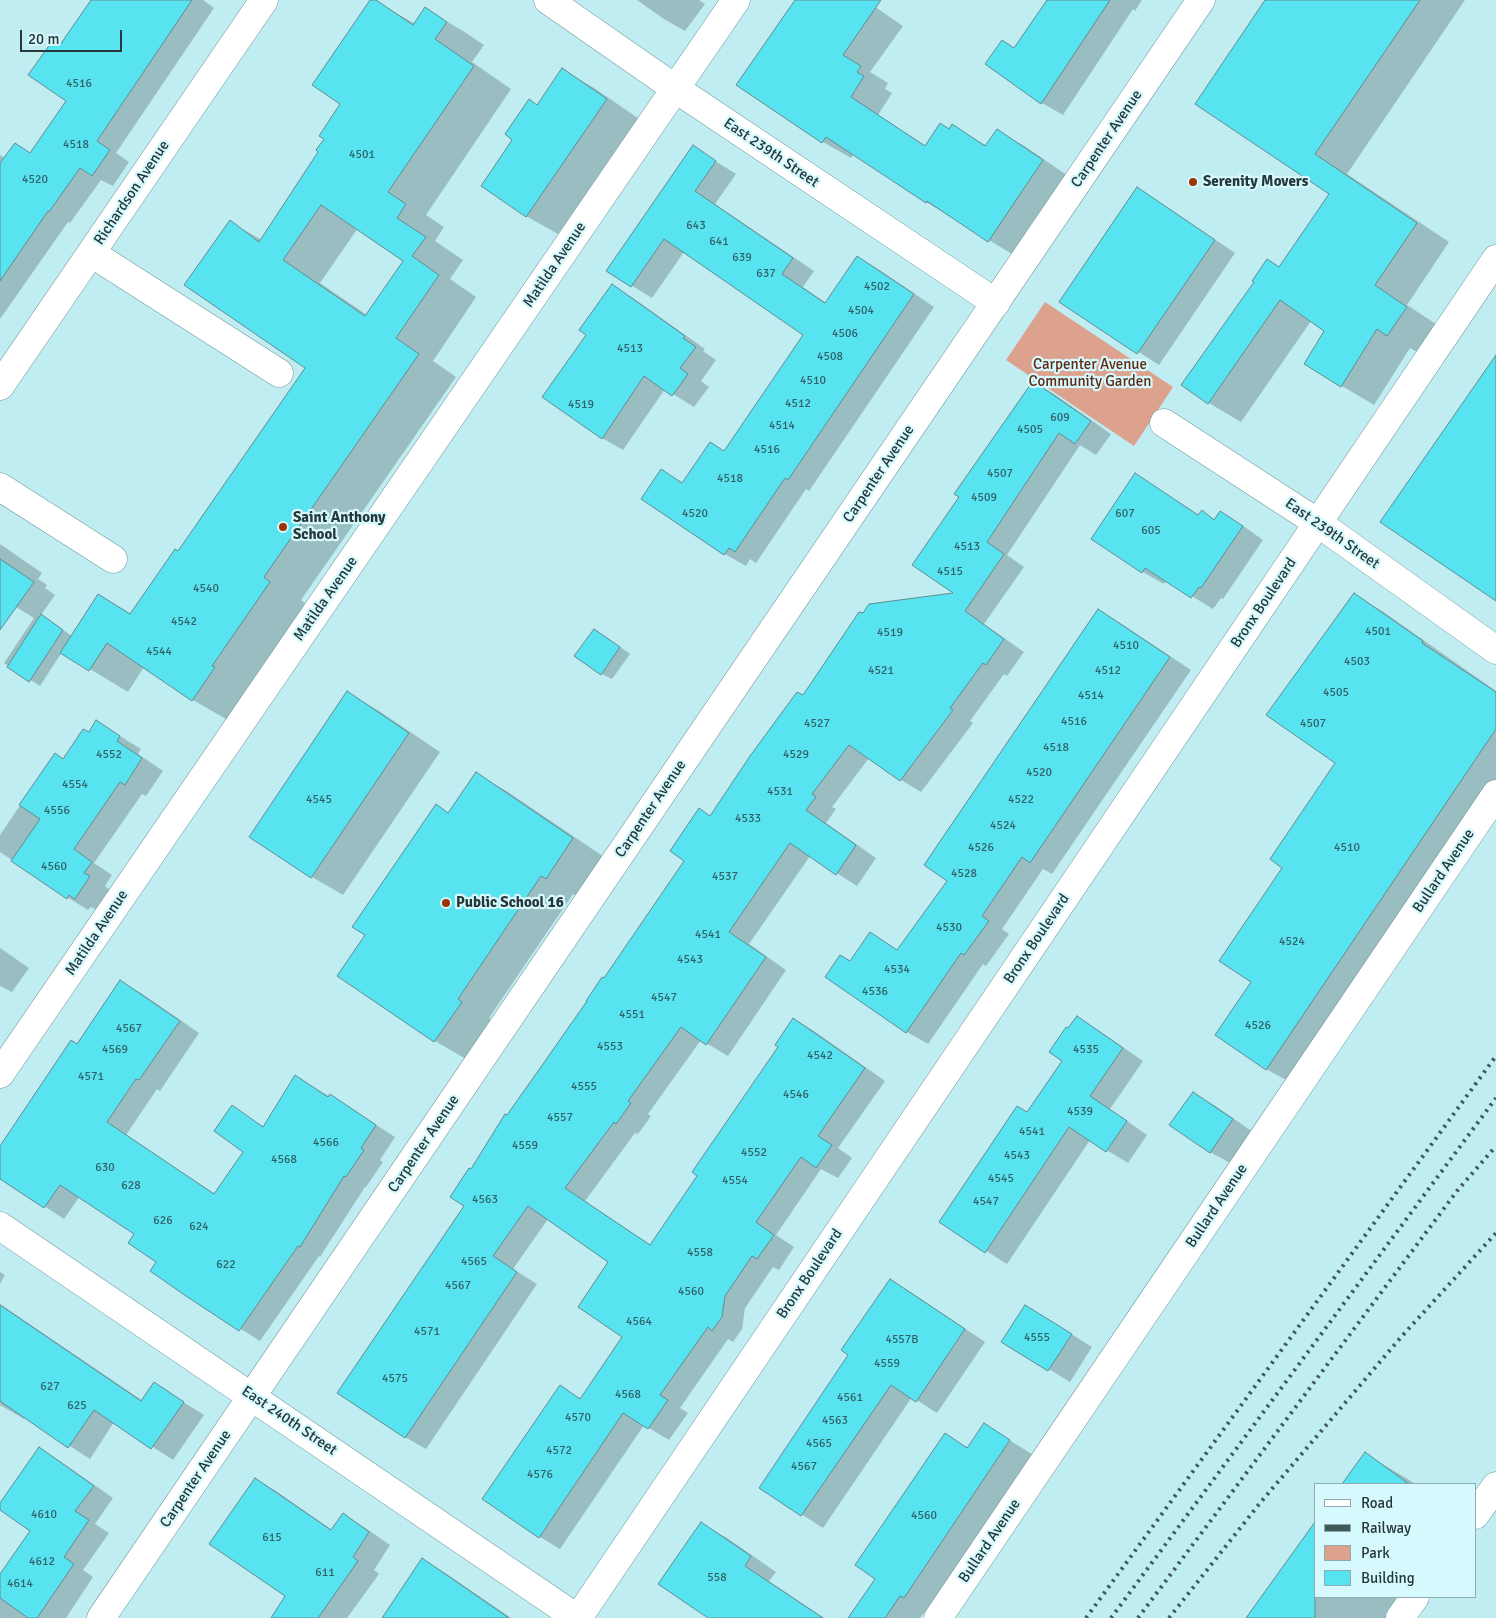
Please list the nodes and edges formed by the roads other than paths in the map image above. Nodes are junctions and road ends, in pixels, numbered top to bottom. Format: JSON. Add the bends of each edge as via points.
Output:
{"nodes":[{"id":1,"x":264,"y":0,"type":"edge"},
{"id":2,"x":548,"y":0,"type":"edge"},
{"id":3,"x":736,"y":0,"type":"edge"},
{"id":4,"x":1201,"y":0,"type":"edge"},
{"id":5,"x":676,"y":89,"type":"junction"},
{"id":6,"x":91,"y":253,"type":"junction"},
{"id":7,"x":1496,"y":259,"type":"edge"},
{"id":8,"x":996,"y":303,"type":"junction"},
{"id":9,"x":279,"y":373,"type":"dead end"},
{"id":10,"x":0,"y":386,"type":"edge"},
{"id":11,"x":1164,"y":423,"type":"dead end"},
{"id":12,"x":0,"y":487,"type":"edge"},
{"id":13,"x":1318,"y":523,"type":"junction"},
{"id":14,"x":113,"y":559,"type":"dead end"},
{"id":15,"x":1496,"y":650,"type":"edge"},
{"id":16,"x":1496,"y":794,"type":"edge"},
{"id":17,"x":0,"y":1074,"type":"edge"},
{"id":18,"x":0,"y":1226,"type":"edge"},
{"id":19,"x":252,"y":1396,"type":"junction"},
{"id":20,"x":1496,"y":1486,"type":"edge"},
{"id":21,"x":1476,"y":1514,"type":"edge"},
{"id":22,"x":1414,"y":1598,"type":"edge"},
{"id":23,"x":101,"y":1618,"type":"edge"},
{"id":24,"x":578,"y":1618,"type":"edge"},
{"id":25,"x":938,"y":1618,"type":"edge"},
{"id":26,"x":1400,"y":1618,"type":"edge"}],
"edges":[{"from":1,"to":6,"type":"street","name":"Richardson Avenue"},
{"from":2,"to":5,"type":"street","name":"East 239th Street"},
{"from":3,"to":5,"type":"street","name":"Matilda Avenue"},
{"from":4,"to":8,"type":"street","name":"Carpenter Avenue"},
{"from":5,"to":8,"type":"street","name":"East 239th Street"},
{"from":5,"to":17,"type":"street","name":"Matilda Avenue"},
{"from":6,"to":9,"type":"street"},
{"from":6,"to":10,"type":"street","name":"Richardson Avenue"},
{"from":7,"to":13,"type":"street","name":"Bronx Boulevard"},
{"from":8,"to":19,"type":"street","name":"Carpenter Avenue"},
{"from":11,"to":13,"type":"street","name":"East 239th Street"},
{"from":12,"to":14,"type":"street"},
{"from":13,"to":15,"type":"street","name":"East 239th Street"},
{"from":13,"to":24,"type":"street","name":"Bronx Boulevard"},
{"from":16,"to":25,"type":"street","name":"Bullard Avenue"},
{"from":18,"to":19,"type":"street","name":"East 240th Street"},
{"from":19,"to":23,"type":"street","name":"Carpenter Avenue"},
{"from":19,"to":24,"type":"street","name":"East 240th Street"},
{"from":20,"to":21,"type":"street"},
{"from":22,"to":26,"type":"street"}]}
